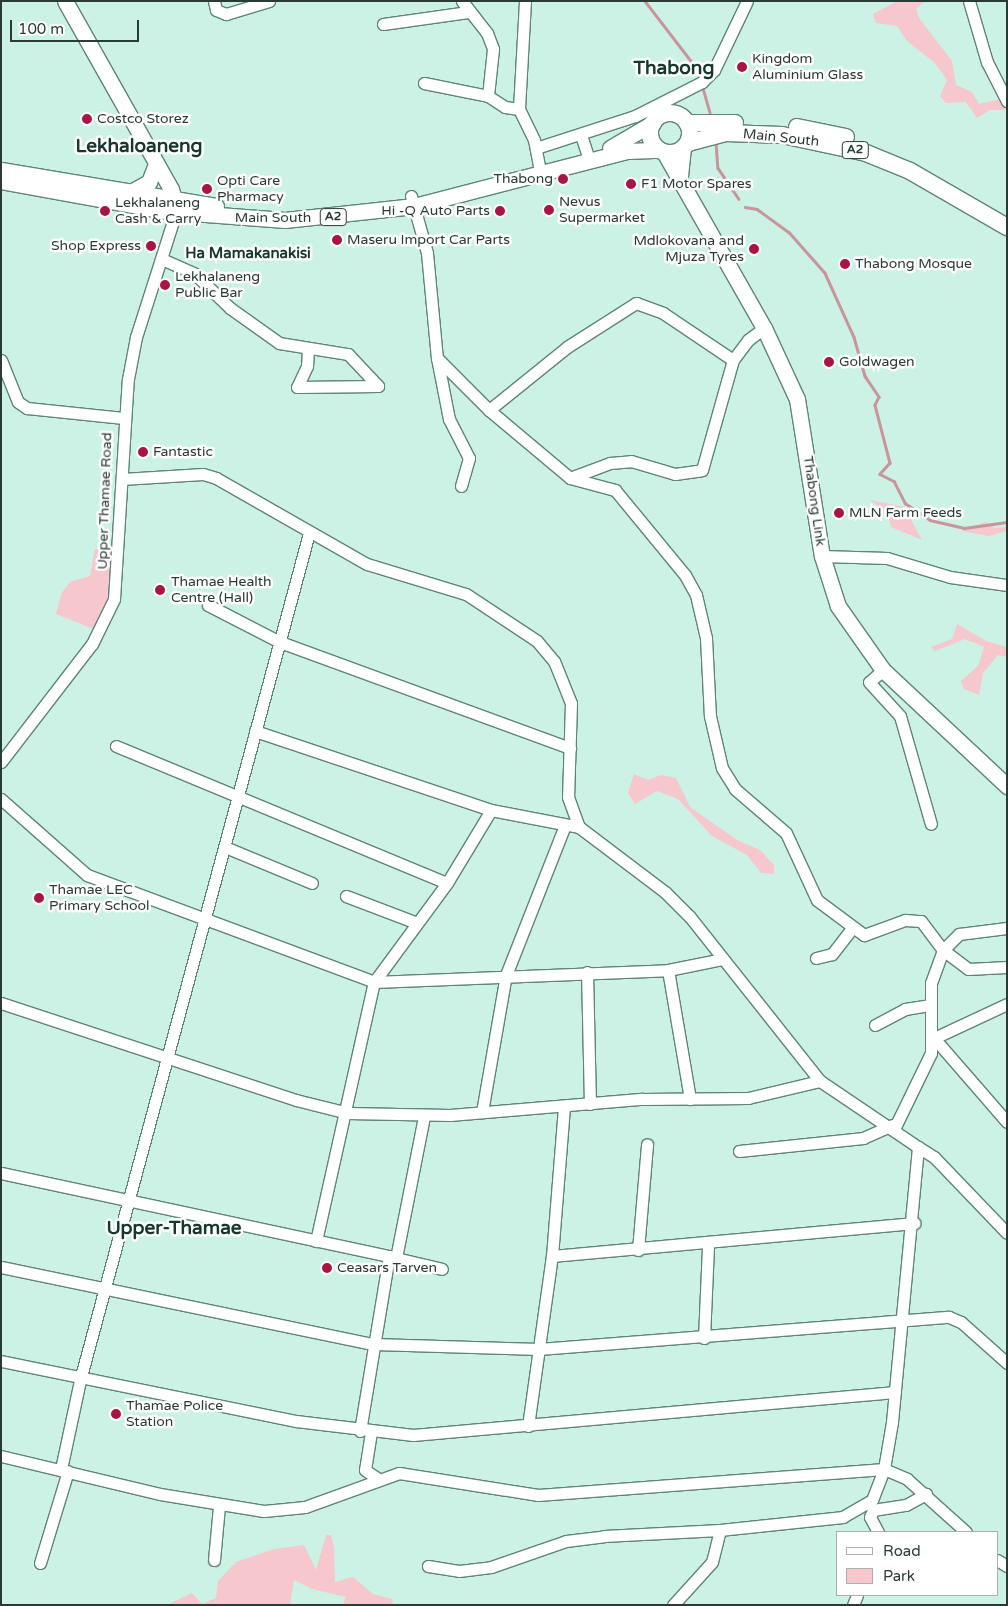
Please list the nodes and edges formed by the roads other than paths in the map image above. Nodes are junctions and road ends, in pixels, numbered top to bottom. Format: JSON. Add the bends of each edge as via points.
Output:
{"nodes":[{"id":1,"x":214,"y":1,"type":"edge"},
{"id":2,"x":269,"y":1,"type":"edge"},
{"id":3,"x":462,"y":1,"type":"edge"},
{"id":4,"x":525,"y":1,"type":"edge"},
{"id":5,"x":747,"y":1,"type":"edge"},
{"id":6,"x":969,"y":1,"type":"edge"},
{"id":7,"x":71,"y":5,"type":"edge"},
{"id":8,"x":468,"y":12,"type":"junction"},
{"id":9,"x":383,"y":24,"type":"dead end"},
{"id":10,"x":424,"y":83,"type":"dead end"},
{"id":11,"x":488,"y":96,"type":"junction"},
{"id":12,"x":1007,"y":101,"type":"edge"},
{"id":13,"x":519,"y":109,"type":"junction"},
{"id":14,"x":687,"y":122,"type":"junction"},
{"id":15,"x":653,"y":123,"type":"junction"},
{"id":16,"x":581,"y":135,"type":"junction"},
{"id":17,"x":686,"y":145,"type":"junction"},
{"id":18,"x":536,"y":148,"type":"junction"},
{"id":19,"x":662,"y":151,"type":"junction"},
{"id":20,"x":587,"y":154,"type":"junction"},
{"id":21,"x":155,"y":166,"type":"junction"},
{"id":22,"x":539,"y":166,"type":"junction"},
{"id":23,"x":1,"y":170,"type":"edge"},
{"id":24,"x":680,"y":176,"type":"junction"},
{"id":25,"x":1,"y":182,"type":"edge"},
{"id":26,"x":129,"y":193,"type":"junction"},
{"id":27,"x":413,"y":201,"type":"junction"},
{"id":28,"x":176,"y":207,"type":"junction"},
{"id":29,"x":1007,"y":215,"type":"edge"},
{"id":30,"x":1007,"y":227,"type":"edge"},
{"id":31,"x":164,"y":260,"type":"junction"},
{"id":32,"x":764,"y":328,"type":"junction"},
{"id":33,"x":308,"y":348,"type":"junction"},
{"id":34,"x":437,"y":358,"type":"junction"},
{"id":35,"x":1,"y":360,"type":"edge"},
{"id":36,"x":733,"y":360,"type":"junction"},
{"id":37,"x":489,"y":410,"type":"junction"},
{"id":38,"x":123,"y":418,"type":"junction"},
{"id":39,"x":570,"y":478,"type":"junction"},
{"id":40,"x":122,"y":480,"type":"junction"},
{"id":41,"x":461,"y":486,"type":"dead end"},
{"id":42,"x":309,"y":533,"type":"junction"},
{"id":43,"x":822,"y":556,"type":"junction"},
{"id":44,"x":1007,"y":585,"type":"edge"},
{"id":45,"x":208,"y":605,"type":"dead end"},
{"id":46,"x":280,"y":642,"type":"junction"},
{"id":47,"x":883,"y":670,"type":"junction"},
{"id":48,"x":256,"y":730,"type":"junction"},
{"id":49,"x":116,"y":746,"type":"dead end"},
{"id":50,"x":570,"y":748,"type":"junction"},
{"id":51,"x":3,"y":758,"type":"edge"},
{"id":52,"x":1007,"y":786,"type":"edge"},
{"id":53,"x":236,"y":798,"type":"junction"},
{"id":54,"x":1,"y":799,"type":"edge"},
{"id":55,"x":491,"y":810,"type":"junction"},
{"id":56,"x":931,"y":824,"type":"dead end"},
{"id":57,"x":565,"y":825,"type":"junction"},
{"id":58,"x":579,"y":827,"type":"junction"},
{"id":59,"x":225,"y":846,"type":"junction"},
{"id":60,"x":312,"y":883,"type":"dead end"},
{"id":61,"x":447,"y":883,"type":"junction"},
{"id":62,"x":346,"y":896,"type":"dead end"},
{"id":63,"x":207,"y":920,"type":"junction"},
{"id":64,"x":418,"y":923,"type":"junction"},
{"id":65,"x":1007,"y":928,"type":"edge"},
{"id":66,"x":851,"y":930,"type":"junction"},
{"id":67,"x":942,"y":950,"type":"junction"},
{"id":68,"x":722,"y":958,"type":"junction"},
{"id":69,"x":816,"y":958,"type":"dead end"},
{"id":70,"x":1007,"y":968,"type":"edge"},
{"id":71,"x":668,"y":970,"type":"junction"},
{"id":72,"x":587,"y":972,"type":"junction"},
{"id":73,"x":506,"y":975,"type":"junction"},
{"id":74,"x":374,"y":982,"type":"junction"},
{"id":75,"x":1,"y":1003,"type":"edge"},
{"id":76,"x":1007,"y":1004,"type":"edge"},
{"id":77,"x":930,"y":1005,"type":"junction"},
{"id":78,"x":875,"y":1025,"type":"dead end"},
{"id":79,"x":934,"y":1038,"type":"junction"},
{"id":80,"x":170,"y":1057,"type":"junction"},
{"id":81,"x":820,"y":1081,"type":"junction"},
{"id":82,"x":690,"y":1099,"type":"junction"},
{"id":83,"x":590,"y":1104,"type":"junction"},
{"id":84,"x":564,"y":1107,"type":"junction"},
{"id":85,"x":482,"y":1112,"type":"junction"},
{"id":86,"x":348,"y":1113,"type":"junction"},
{"id":87,"x":424,"y":1116,"type":"junction"},
{"id":88,"x":1007,"y":1122,"type":"edge"},
{"id":89,"x":893,"y":1126,"type":"junction"},
{"id":90,"x":647,"y":1144,"type":"dead end"},
{"id":91,"x":918,"y":1146,"type":"junction"},
{"id":92,"x":739,"y":1150,"type":"dead end"},
{"id":93,"x":1,"y":1173,"type":"edge"},
{"id":94,"x":129,"y":1200,"type":"junction"},
{"id":95,"x":914,"y":1223,"type":"junction"},
{"id":96,"x":1007,"y":1233,"type":"edge"},
{"id":97,"x":316,"y":1240,"type":"junction"},
{"id":98,"x":708,"y":1245,"type":"junction"},
{"id":99,"x":638,"y":1250,"type":"junction"},
{"id":100,"x":552,"y":1256,"type":"junction"},
{"id":101,"x":392,"y":1257,"type":"junction"},
{"id":102,"x":1,"y":1267,"type":"edge"},
{"id":103,"x":442,"y":1269,"type":"dead end"},
{"id":104,"x":105,"y":1288,"type":"junction"},
{"id":105,"x":903,"y":1318,"type":"junction"},
{"id":106,"x":704,"y":1338,"type":"junction"},
{"id":107,"x":374,"y":1344,"type":"junction"},
{"id":108,"x":539,"y":1349,"type":"junction"},
{"id":109,"x":1,"y":1362,"type":"edge"},
{"id":110,"x":1007,"y":1363,"type":"edge"},
{"id":111,"x":80,"y":1380,"type":"junction"},
{"id":112,"x":895,"y":1392,"type":"junction"},
{"id":113,"x":528,"y":1426,"type":"junction"},
{"id":114,"x":366,"y":1431,"type":"junction"},
{"id":115,"x":1,"y":1456,"type":"edge"},
{"id":116,"x":884,"y":1469,"type":"junction"},
{"id":117,"x":64,"y":1470,"type":"junction"},
{"id":118,"x":377,"y":1478,"type":"junction"},
{"id":119,"x":926,"y":1494,"type":"junction"},
{"id":120,"x":219,"y":1506,"type":"junction"},
{"id":121,"x":720,"y":1530,"type":"junction"},
{"id":122,"x":878,"y":1531,"type":"edge"},
{"id":123,"x":965,"y":1531,"type":"edge"},
{"id":124,"x":214,"y":1560,"type":"dead end"},
{"id":125,"x":40,"y":1563,"type":"dead end"},
{"id":126,"x":428,"y":1566,"type":"dead end"},
{"id":127,"x":673,"y":1605,"type":"edge"}],
"edges":[{"from":1,"to":2,"type":"street","via":[[216,10],[226,14]]},
{"from":3,"to":8,"type":"street"},
{"from":4,"to":13,"type":"street"},
{"from":5,"to":16,"type":"street","via":[[709,77],[635,116]]},
{"from":6,"to":12,"type":"street","via":[[987,62]]},
{"from":7,"to":21,"type":"main road"},
{"from":8,"to":9,"type":"street"},
{"from":8,"to":11,"type":"street","via":[[487,33],[492,49]]},
{"from":10,"to":11,"type":"street"},
{"from":11,"to":13,"type":"street","via":[[505,107]]},
{"from":13,"to":18,"type":"street"},
{"from":14,"to":15,"type":"highway","name":"Main South","number":"A2","via":[[667,113]]},
{"from":14,"to":17,"type":"highway"},
{"from":14,"to":29,"type":"highway","name":"Main South","number":"A2","via":[[783,125],[860,141],[916,164]]},
{"from":15,"to":19,"type":"highway","via":[[650,135]]},
{"from":15,"to":20,"type":"main road","name":"Main South","number":"A2","via":[[627,142]]},
{"from":16,"to":18,"type":"street"},
{"from":16,"to":20,"type":"street"},
{"from":17,"to":19,"type":"highway","name":"Main South","number":"A2"},
{"from":17,"to":24,"type":"main road"},
{"from":17,"to":30,"type":"highway","name":"Main South","number":"A2","via":[[726,133],[782,135],[866,153],[910,171]]},
{"from":18,"to":22,"type":"street"},
{"from":19,"to":24,"type":"main road","name":"Thabong Link"},
{"from":19,"to":27,"type":"main road","name":"Main South","number":"A2","via":[[627,152]]},
{"from":20,"to":22,"type":"main road","name":"Main South","number":"A2"},
{"from":21,"to":26,"type":"main road","via":[[150,182]]},
{"from":21,"to":28,"type":"main road"},
{"from":22,"to":27,"type":"main road","name":"Main South","number":"A2"},
{"from":23,"to":26,"type":"main road","name":"Main South","number":"A2"},
{"from":24,"to":32,"type":"main road","name":"Thabong Link"},
{"from":25,"to":28,"type":"main road","name":"Main South","number":"A2"},
{"from":26,"to":28,"type":"main road","name":"Main South","number":"A2"},
{"from":27,"to":28,"type":"main road","name":"Main South","number":"A2","via":[[286,211]]},
{"from":27,"to":34,"type":"street","via":[[427,253]]},
{"from":28,"to":31,"type":"street","name":"Upper Thamae Road"},
{"from":31,"to":33,"type":"street","via":[[195,274],[230,308],[278,342]]},
{"from":31,"to":38,"type":"street","name":"Upper Thamae Road","via":[[136,337]]},
{"from":32,"to":36,"type":"street","via":[[748,340]]},
{"from":32,"to":43,"type":"main road","name":"Thabong Link","via":[[797,399]]},
{"from":33,"to":33,"type":"street","via":[[348,354],[378,386],[297,387],[307,366]]},
{"from":34,"to":37,"type":"street"},
{"from":34,"to":41,"type":"street","via":[[449,419],[469,458]]},
{"from":35,"to":38,"type":"street","via":[[18,402],[27,408]]},
{"from":36,"to":37,"type":"street","via":[[663,313],[636,303],[567,347]]},
{"from":36,"to":39,"type":"street","via":[[702,470],[675,474],[631,461],[595,468]]},
{"from":37,"to":39,"type":"street"},
{"from":38,"to":40,"type":"street","name":"Upper Thamae Road"},
{"from":39,"to":66,"type":"street","via":[[615,490],[685,574],[696,595],[706,638],[710,716],[722,768],[735,789],[786,833],[811,891]]},
{"from":40,"to":42,"type":"street","via":[[203,474],[232,485]]},
{"from":40,"to":51,"type":"street","name":"Upper Thamae Road","via":[[120,551],[108,616],[92,644]]},
{"from":42,"to":46,"type":"street"},
{"from":42,"to":50,"type":"street","via":[[367,564],[466,594],[537,641],[564,681],[571,703]]},
{"from":43,"to":44,"type":"street","via":[[895,560],[950,577]]},
{"from":43,"to":47,"type":"main road","name":"Thabong Link","via":[[838,606]]},
{"from":45,"to":46,"type":"street"},
{"from":46,"to":48,"type":"street"},
{"from":46,"to":50,"type":"street"},
{"from":47,"to":52,"type":"main road","name":"Thabong Link"},
{"from":47,"to":56,"type":"street","via":[[869,682],[900,716]]},
{"from":48,"to":53,"type":"street"},
{"from":48,"to":55,"type":"street"},
{"from":49,"to":53,"type":"street"},
{"from":50,"to":58,"type":"street","via":[[568,797]]},
{"from":53,"to":59,"type":"street"},
{"from":53,"to":61,"type":"street"},
{"from":54,"to":63,"type":"street","via":[[87,874]]},
{"from":55,"to":57,"type":"street"},
{"from":55,"to":61,"type":"street"},
{"from":57,"to":58,"type":"street"},
{"from":57,"to":73,"type":"street"},
{"from":58,"to":68,"type":"street","via":[[665,892]]},
{"from":59,"to":60,"type":"street"},
{"from":59,"to":63,"type":"street"},
{"from":61,"to":64,"type":"street"},
{"from":62,"to":64,"type":"street"},
{"from":63,"to":74,"type":"street"},
{"from":63,"to":80,"type":"street"},
{"from":64,"to":74,"type":"street"},
{"from":65,"to":67,"type":"street","via":[[959,934]]},
{"from":66,"to":67,"type":"street","via":[[871,936],[905,920],[921,921]]},
{"from":66,"to":69,"type":"street","via":[[832,954]]},
{"from":67,"to":70,"type":"street","via":[[968,969]]},
{"from":67,"to":77,"type":"street","via":[[931,983]]},
{"from":68,"to":71,"type":"street"},
{"from":68,"to":81,"type":"street"},
{"from":71,"to":72,"type":"street"},
{"from":71,"to":82,"type":"street"},
{"from":72,"to":73,"type":"street"},
{"from":72,"to":83,"type":"street"},
{"from":73,"to":74,"type":"street"},
{"from":73,"to":85,"type":"street"},
{"from":74,"to":86,"type":"street"},
{"from":75,"to":80,"type":"street"},
{"from":76,"to":79,"type":"street"},
{"from":77,"to":78,"type":"street","via":[[905,1009]]},
{"from":77,"to":79,"type":"street"},
{"from":79,"to":88,"type":"street"},
{"from":79,"to":89,"type":"street","via":[[922,1077]]},
{"from":80,"to":86,"type":"street","via":[[296,1100]]},
{"from":80,"to":94,"type":"street"},
{"from":81,"to":82,"type":"street","via":[[748,1098]]},
{"from":81,"to":89,"type":"street"},
{"from":82,"to":83,"type":"street"},
{"from":83,"to":84,"type":"street"},
{"from":84,"to":85,"type":"street"},
{"from":84,"to":100,"type":"street"},
{"from":85,"to":87,"type":"street"},
{"from":86,"to":87,"type":"street"},
{"from":86,"to":97,"type":"street"},
{"from":87,"to":101,"type":"street"},
{"from":89,"to":91,"type":"street"},
{"from":89,"to":92,"type":"street","via":[[863,1138]]},
{"from":90,"to":99,"type":"street"},
{"from":91,"to":95,"type":"street"},
{"from":91,"to":96,"type":"street","via":[[934,1157]]},
{"from":93,"to":94,"type":"street"},
{"from":94,"to":97,"type":"street"},
{"from":94,"to":104,"type":"street"},
{"from":95,"to":98,"type":"street"},
{"from":95,"to":105,"type":"street"},
{"from":97,"to":101,"type":"street"},
{"from":98,"to":99,"type":"street"},
{"from":98,"to":106,"type":"street"},
{"from":99,"to":100,"type":"street"},
{"from":100,"to":108,"type":"street"},
{"from":101,"to":103,"type":"street"},
{"from":101,"to":107,"type":"street"},
{"from":102,"to":104,"type":"street"},
{"from":104,"to":107,"type":"street"},
{"from":104,"to":111,"type":"street"},
{"from":105,"to":106,"type":"street"},
{"from":105,"to":110,"type":"street","via":[[955,1318]]},
{"from":105,"to":112,"type":"street"},
{"from":106,"to":108,"type":"street"},
{"from":107,"to":108,"type":"street"},
{"from":107,"to":114,"type":"street"},
{"from":108,"to":113,"type":"street"},
{"from":109,"to":111,"type":"street"},
{"from":111,"to":114,"type":"street"},
{"from":111,"to":117,"type":"street"},
{"from":112,"to":113,"type":"street"},
{"from":112,"to":116,"type":"street"},
{"from":113,"to":114,"type":"street","via":[[413,1435]]},
{"from":114,"to":118,"type":"street","via":[[365,1470]]},
{"from":115,"to":117,"type":"street"},
{"from":116,"to":118,"type":"street","via":[[538,1495],[400,1473]]},
{"from":116,"to":119,"type":"street"},
{"from":116,"to":121,"type":"street","via":[[872,1500],[843,1517]]},
{"from":117,"to":120,"type":"street"},
{"from":117,"to":125,"type":"street"},
{"from":118,"to":120,"type":"street","via":[[305,1507],[264,1511]]},
{"from":119,"to":122,"type":"street","via":[[906,1506],[873,1510],[870,1516]]},
{"from":119,"to":123,"type":"street"},
{"from":120,"to":124,"type":"street"},
{"from":121,"to":126,"type":"street","via":[[566,1541],[491,1567],[459,1570]]},
{"from":121,"to":127,"type":"street","via":[[712,1562]]}]}
